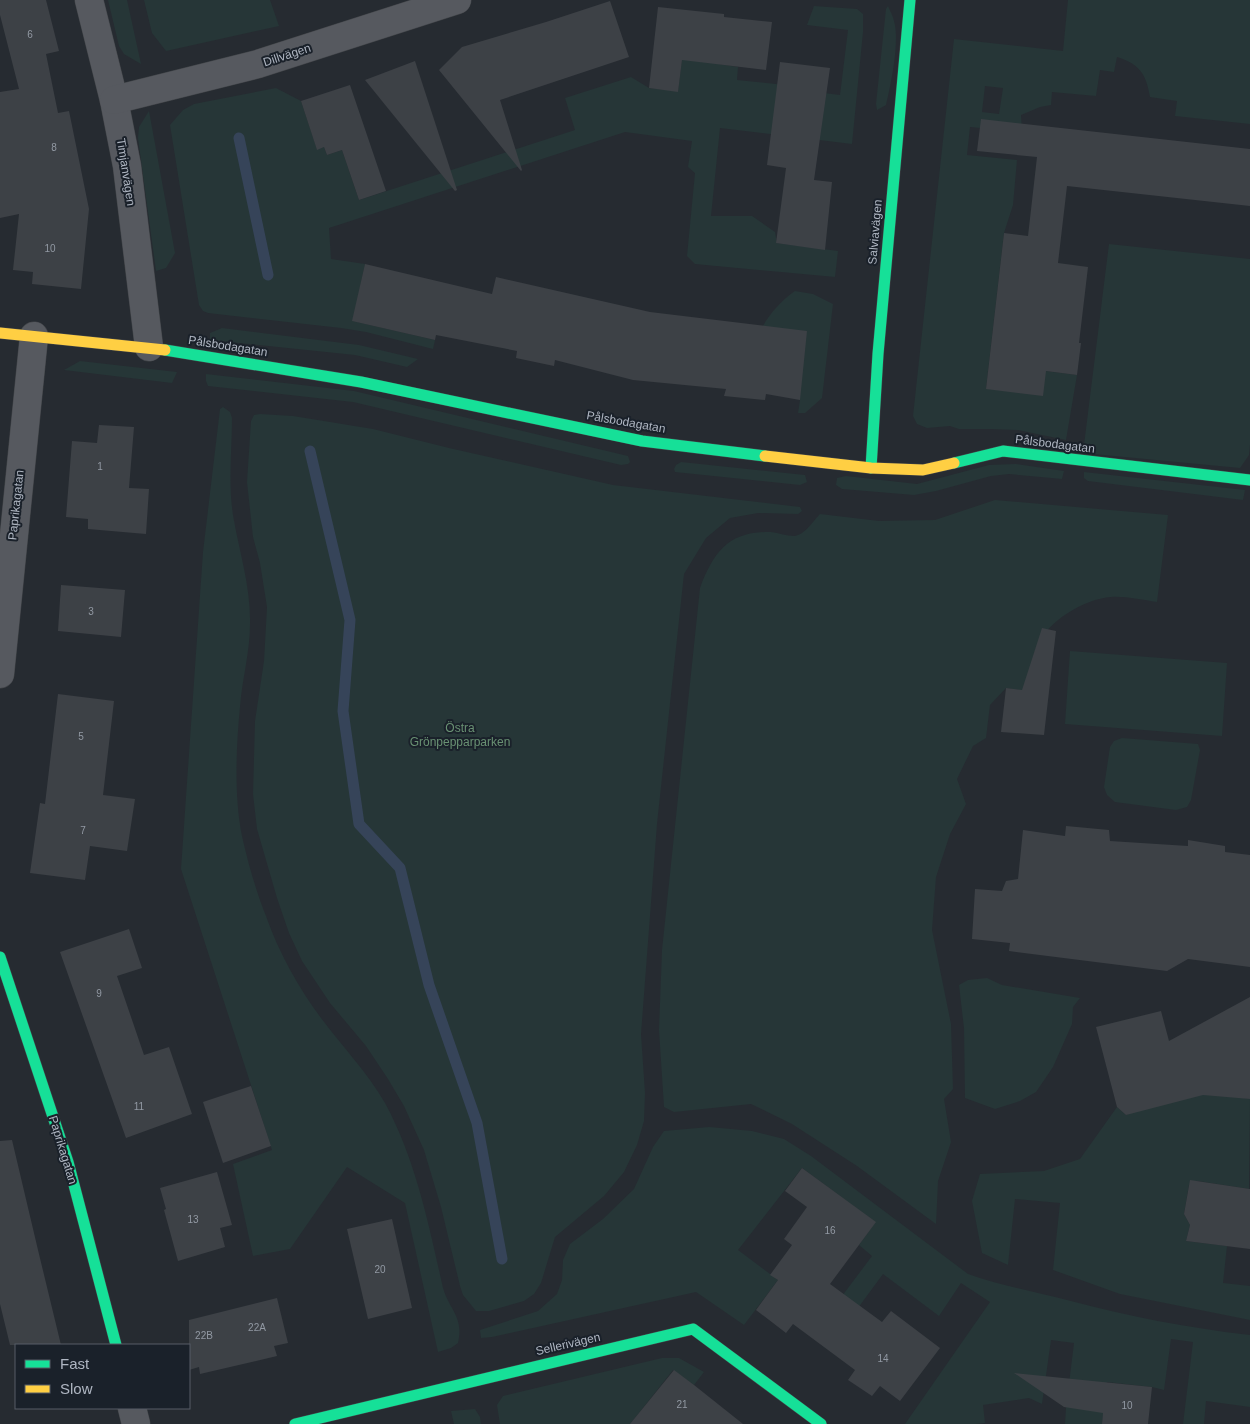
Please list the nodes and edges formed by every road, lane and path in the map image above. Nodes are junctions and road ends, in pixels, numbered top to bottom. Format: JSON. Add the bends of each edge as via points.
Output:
{"nodes":[{"id":1,"x":89,"y":0,"type":"edge"},
{"id":2,"x":457,"y":0,"type":"edge"},
{"id":3,"x":910,"y":0,"type":"edge"},
{"id":4,"x":114,"y":100,"type":"junction"},
{"id":5,"x":0,"y":333,"type":"edge"},
{"id":6,"x":34,"y":336,"type":"junction"},
{"id":7,"x":149,"y":347,"type":"junction"},
{"id":8,"x":871,"y":468,"type":"junction"},
{"id":9,"x":1250,"y":480,"type":"edge"},
{"id":10,"x":0,"y":674,"type":"edge"},
{"id":11,"x":0,"y":957,"type":"edge"},
{"id":12,"x":116,"y":1344,"type":"edge"},
{"id":13,"x":132,"y":1409,"type":"edge"},
{"id":14,"x":136,"y":1424,"type":"edge"},
{"id":15,"x":295,"y":1424,"type":"edge"},
{"id":16,"x":821,"y":1424,"type":"edge"}],
"edges":[{"from":1,"to":4,"type":"street","name":"Timjanvägen"},
{"from":2,"to":4,"type":"street","name":"Dillvägen","via":[[258,64]]},
{"from":3,"to":8,"type":"street","name":"Salviavägen"},
{"from":4,"to":7,"type":"street","name":"Timjanvägen","via":[[126,166]]},
{"from":5,"to":6,"type":"street","name":"Pålsbodagatan"},
{"from":6,"to":7,"type":"street","name":"Pålsbodagatan"},
{"from":6,"to":10,"type":"street","name":"Paprikagatan"},
{"from":7,"to":8,"type":"street","name":"Pålsbodagatan","via":[[362,382],[642,441]]},
{"from":8,"to":9,"type":"street","name":"Pålsbodagatan","via":[[923,470],[1003,451]]},
{"from":11,"to":12,"type":"street","name":"Paprikagatan","via":[[68,1162]]},
{"from":13,"to":14,"type":"street"},
{"from":15,"to":16,"type":"street","name":"Sellerivägen","via":[[693,1329]]}]}
